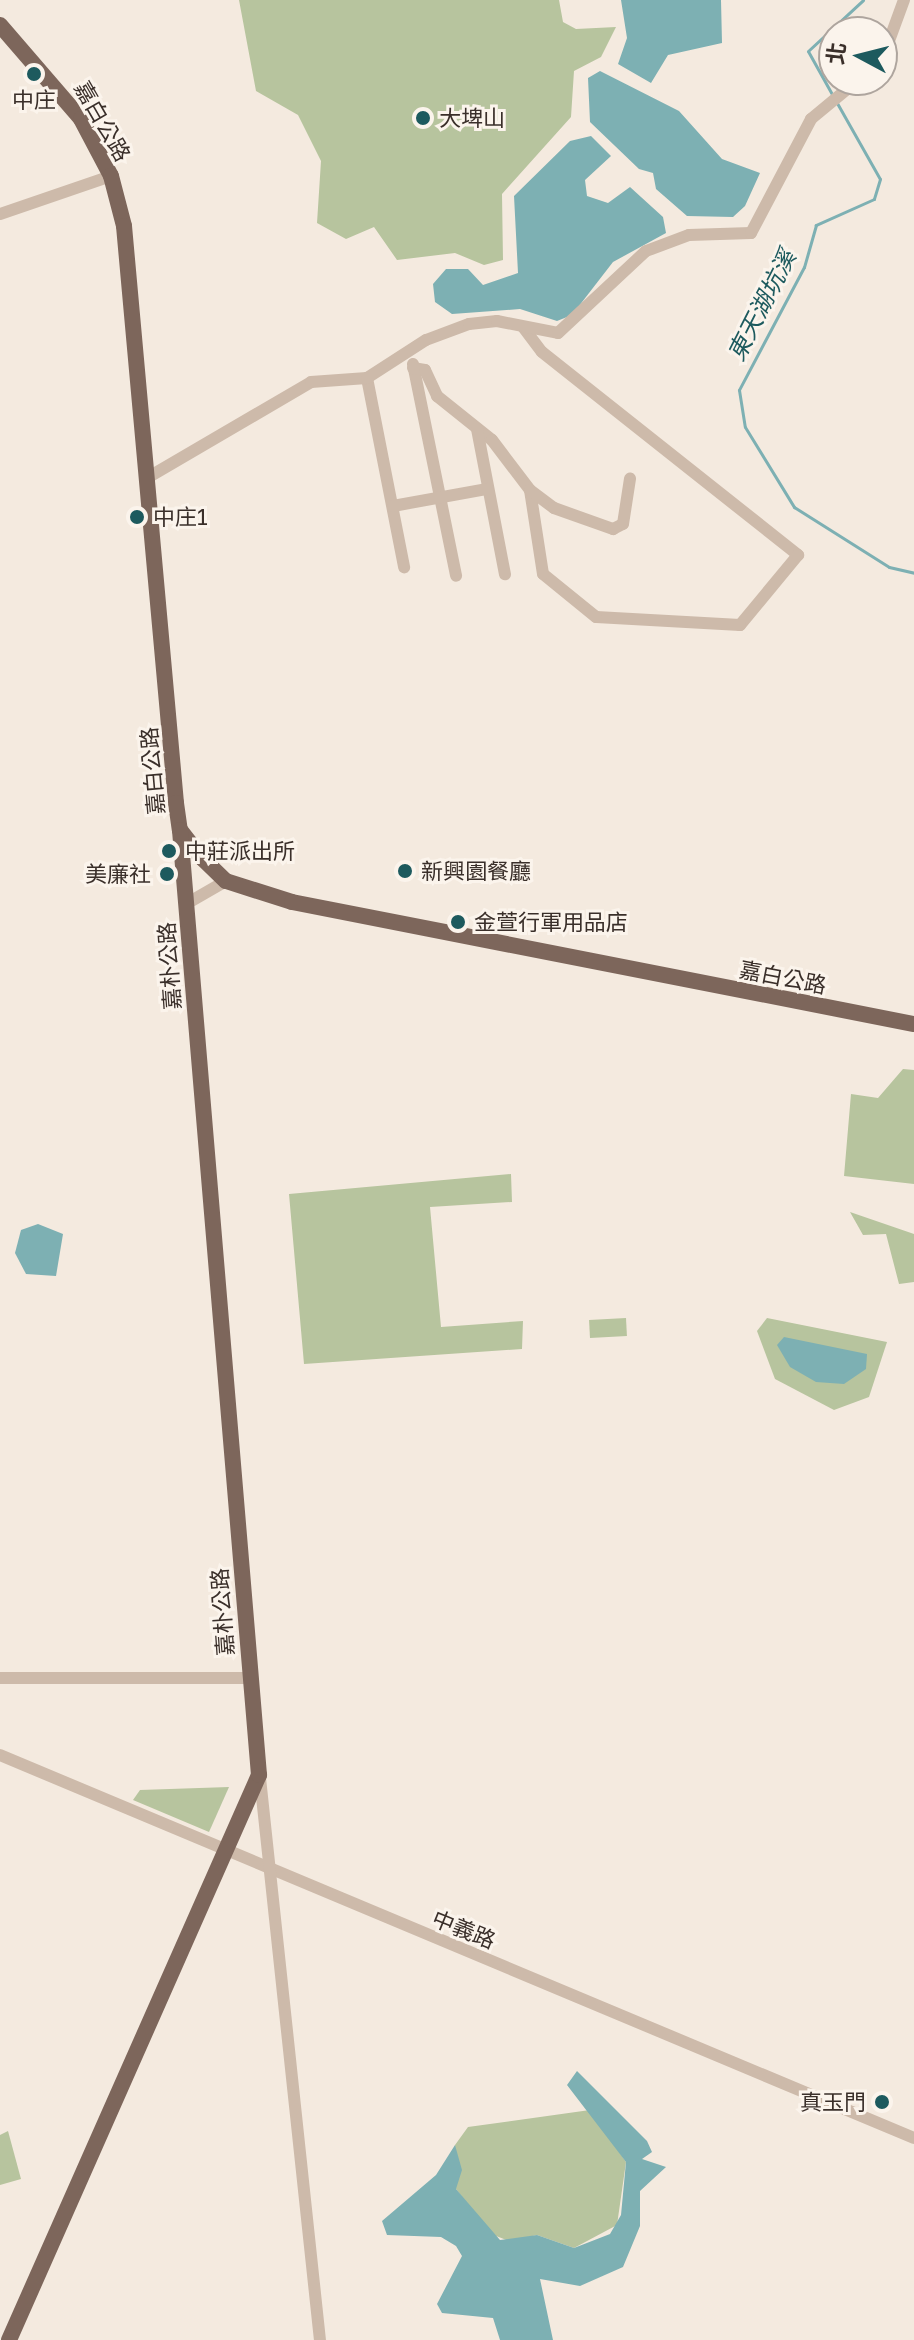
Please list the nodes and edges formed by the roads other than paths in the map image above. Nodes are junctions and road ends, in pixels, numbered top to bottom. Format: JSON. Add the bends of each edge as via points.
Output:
{"nodes":[{"id":1,"x":0,"y":25,"type":"edge"},
{"id":2,"x":839,"y":96,"type":"edge"},
{"id":3,"x":111,"y":176,"type":"junction"},
{"id":4,"x":0,"y":214,"type":"edge"},
{"id":5,"x":521,"y":325,"type":"junction"},
{"id":6,"x":412,"y":353,"type":"junction"},
{"id":7,"x":413,"y":368,"type":"junction"},
{"id":8,"x":367,"y":378,"type":"junction"},
{"id":9,"x":477,"y":429,"type":"junction"},
{"id":10,"x":147,"y":478,"type":"junction"},
{"id":11,"x":630,"y":479,"type":"dead end"},
{"id":12,"x":487,"y":489,"type":"junction"},
{"id":13,"x":530,"y":490,"type":"junction"},
{"id":14,"x":441,"y":498,"type":"junction"},
{"id":15,"x":393,"y":506,"type":"junction"},
{"id":16,"x":404,"y":567,"type":"dead end"},
{"id":17,"x":505,"y":574,"type":"dead end"},
{"id":18,"x":456,"y":576,"type":"dead end"},
{"id":19,"x":180,"y":830,"type":"junction"},
{"id":20,"x":226,"y":881,"type":"junction"},
{"id":21,"x":186,"y":904,"type":"junction"},
{"id":22,"x":914,"y":1024,"type":"edge"},
{"id":23,"x":0,"y":1678,"type":"edge"},
{"id":24,"x":249,"y":1678,"type":"junction"},
{"id":25,"x":0,"y":1755,"type":"edge"},
{"id":26,"x":259,"y":1775,"type":"junction"},
{"id":27,"x":226,"y":1851,"type":"junction"},
{"id":28,"x":268,"y":1871,"type":"junction"},
{"id":29,"x":914,"y":2138,"type":"edge"},
{"id":30,"x":9,"y":2340,"type":"edge"},
{"id":31,"x":320,"y":2340,"type":"edge"}],
"edges":[{"from":1,"to":3,"type":"main road","name":"嘉白公路","via":[[62,92]]},
{"from":2,"to":5,"type":"street","via":[[811,119],[751,233],[667,242],[615,272],[572,326],[543,333]]},
{"from":3,"to":4,"type":"street"},
{"from":3,"to":10,"type":"main road","name":"嘉白公路","via":[[132,286]]},
{"from":5,"to":6,"type":"street","via":[[469,324]]},
{"from":5,"to":13,"type":"street","via":[[542,352],[798,555],[740,625],[596,617],[543,574]]},
{"from":6,"to":7,"type":"street"},
{"from":6,"to":8,"type":"street"},
{"from":7,"to":9,"type":"street","via":[[425,370],[437,396]]},
{"from":7,"to":14,"type":"street"},
{"from":8,"to":10,"type":"street","via":[[297,388]]},
{"from":8,"to":15,"type":"street"},
{"from":9,"to":12,"type":"street"},
{"from":9,"to":13,"type":"street"},
{"from":10,"to":19,"type":"main road","name":"嘉白公路"},
{"from":11,"to":13,"type":"street","via":[[623,524],[613,529],[554,508]]},
{"from":12,"to":14,"type":"street"},
{"from":12,"to":17,"type":"street"},
{"from":14,"to":15,"type":"street"},
{"from":14,"to":18,"type":"street"},
{"from":15,"to":16,"type":"street"},
{"from":19,"to":20,"type":"main road","name":"嘉白公路"},
{"from":19,"to":21,"type":"main road","name":"嘉朴公路"},
{"from":20,"to":21,"type":"street"},
{"from":20,"to":22,"type":"main road","name":"嘉白公路","via":[[292,902]]},
{"from":21,"to":24,"type":"main road","name":"嘉朴公路"},
{"from":23,"to":24,"type":"street"},
{"from":24,"to":26,"type":"main road","name":"嘉朴公路"},
{"from":25,"to":27,"type":"street","name":"中義路"},
{"from":26,"to":27,"type":"main road","name":"嘉朴公路"},
{"from":26,"to":28,"type":"street"},
{"from":27,"to":28,"type":"street","name":"中義路"},
{"from":27,"to":30,"type":"main road","name":"嘉朴公路"},
{"from":28,"to":29,"type":"street","name":"中義路"},
{"from":28,"to":31,"type":"street"}]}
